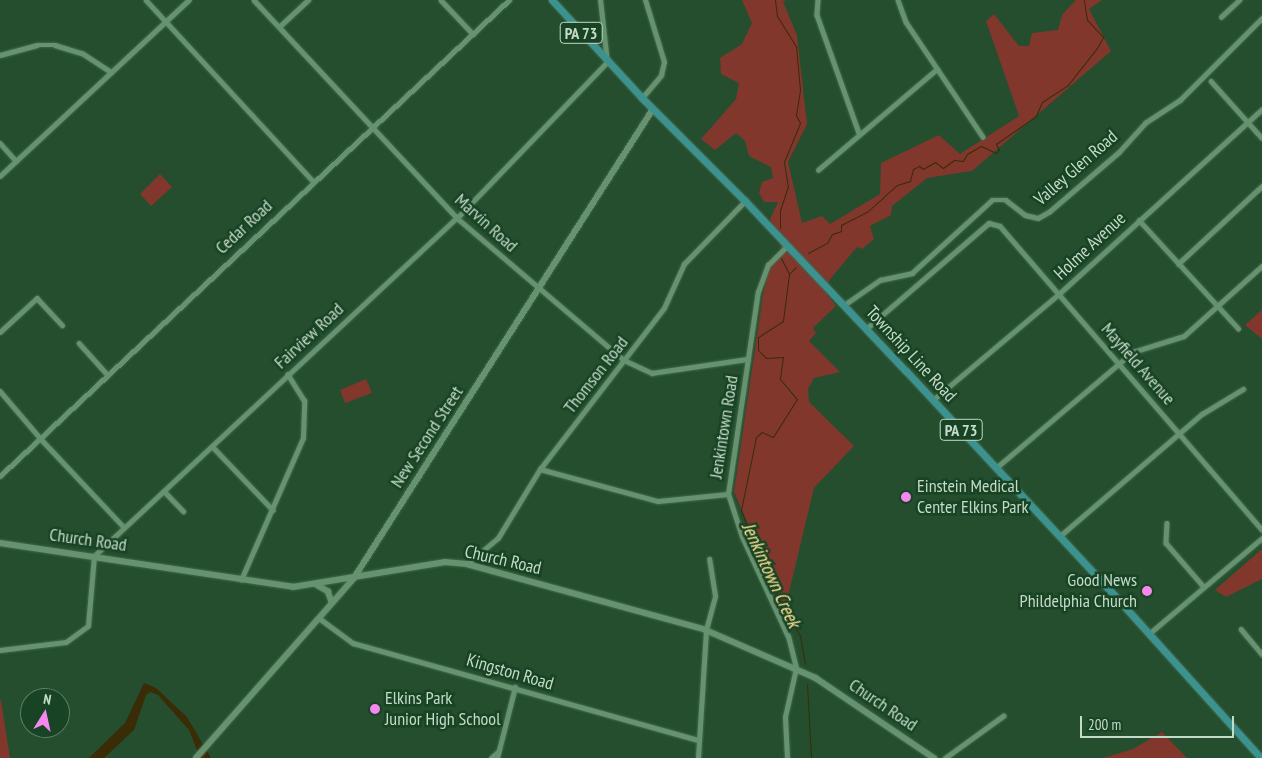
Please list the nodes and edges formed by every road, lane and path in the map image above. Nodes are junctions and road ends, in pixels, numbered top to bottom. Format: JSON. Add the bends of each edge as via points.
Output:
{"nodes":[{"id":1,"x":146,"y":0,"type":"edge"},
{"id":2,"x":189,"y":0,"type":"edge"},
{"id":3,"x":254,"y":0,"type":"edge"},
{"id":4,"x":308,"y":0,"type":"edge"},
{"id":5,"x":441,"y":0,"type":"edge"},
{"id":6,"x":509,"y":0,"type":"edge"},
{"id":7,"x":552,"y":0,"type":"edge"},
{"id":8,"x":600,"y":0,"type":"edge"},
{"id":9,"x":646,"y":0,"type":"edge"},
{"id":10,"x":818,"y":0,"type":"edge"},
{"id":11,"x":898,"y":0,"type":"edge"},
{"id":12,"x":1239,"y":0,"type":"edge"},
{"id":13,"x":1221,"y":18,"type":"dead end"},
{"id":14,"x":1262,"y":18,"type":"edge"},
{"id":15,"x":166,"y":21,"type":"junction"},
{"id":16,"x":279,"y":27,"type":"junction"},
{"id":17,"x":472,"y":34,"type":"junction"},
{"id":18,"x":0,"y":55,"type":"edge"},
{"id":19,"x":607,"y":62,"type":"junction"},
{"id":20,"x":937,"y":69,"type":"junction"},
{"id":21,"x":110,"y":72,"type":"junction"},
{"id":22,"x":1211,"y":81,"type":"dead end"},
{"id":23,"x":642,"y":98,"type":"junction"},
{"id":24,"x":653,"y":109,"type":"junction"},
{"id":25,"x":1262,"y":109,"type":"edge"},
{"id":26,"x":1247,"y":122,"type":"junction"},
{"id":27,"x":372,"y":126,"type":"junction"},
{"id":28,"x":859,"y":133,"type":"junction"},
{"id":29,"x":983,"y":137,"type":"dead end"},
{"id":30,"x":1262,"y":138,"type":"edge"},
{"id":31,"x":0,"y":143,"type":"edge"},
{"id":32,"x":16,"y":161,"type":"junction"},
{"id":33,"x":818,"y":170,"type":"dead end"},
{"id":34,"x":0,"y":176,"type":"edge"},
{"id":35,"x":313,"y":181,"type":"junction"},
{"id":36,"x":1262,"y":186,"type":"edge"},
{"id":37,"x":745,"y":201,"type":"junction"},
{"id":38,"x":457,"y":218,"type":"junction"},
{"id":39,"x":1139,"y":220,"type":"junction"},
{"id":40,"x":787,"y":246,"type":"junction"},
{"id":41,"x":1178,"y":264,"type":"junction"},
{"id":42,"x":1262,"y":266,"type":"edge"},
{"id":43,"x":539,"y":289,"type":"junction"},
{"id":44,"x":1060,"y":293,"type":"junction"},
{"id":45,"x":844,"y":306,"type":"junction"},
{"id":46,"x":1217,"y":308,"type":"junction"},
{"id":47,"x":62,"y":325,"type":"dead end"},
{"id":48,"x":1238,"y":328,"type":"dead end"},
{"id":49,"x":866,"y":329,"type":"junction"},
{"id":50,"x":0,"y":332,"type":"edge"},
{"id":51,"x":79,"y":343,"type":"dead end"},
{"id":52,"x":748,"y":359,"type":"junction"},
{"id":53,"x":624,"y":360,"type":"junction"},
{"id":54,"x":1119,"y":363,"type":"junction"},
{"id":55,"x":108,"y":374,"type":"junction"},
{"id":56,"x":288,"y":375,"type":"junction"},
{"id":57,"x":1243,"y":389,"type":"dead end"},
{"id":58,"x":0,"y":390,"type":"edge"},
{"id":59,"x":933,"y":400,"type":"junction"},
{"id":60,"x":1180,"y":433,"type":"junction"},
{"id":61,"x":41,"y":439,"type":"junction"},
{"id":62,"x":212,"y":447,"type":"junction"},
{"id":63,"x":996,"y":468,"type":"junction"},
{"id":64,"x":540,"y":469,"type":"junction"},
{"id":65,"x":0,"y":476,"type":"edge"},
{"id":66,"x":164,"y":491,"type":"junction"},
{"id":67,"x":728,"y":494,"type":"junction"},
{"id":68,"x":273,"y":510,"type":"junction"},
{"id":69,"x":183,"y":511,"type":"dead end"},
{"id":70,"x":1167,"y":523,"type":"dead end"},
{"id":71,"x":124,"y":527,"type":"junction"},
{"id":72,"x":1262,"y":529,"type":"edge"},
{"id":73,"x":1060,"y":536,"type":"junction"},
{"id":74,"x":1262,"y":538,"type":"edge"},
{"id":75,"x":0,"y":543,"type":"edge"},
{"id":76,"x":94,"y":556,"type":"junction"},
{"id":77,"x":708,"y":559,"type":"dead end"},
{"id":78,"x":467,"y":564,"type":"junction"},
{"id":79,"x":354,"y":578,"type":"junction"},
{"id":80,"x":241,"y":580,"type":"junction"},
{"id":81,"x":315,"y":584,"type":"junction"},
{"id":82,"x":1204,"y":587,"type":"junction"},
{"id":83,"x":332,"y":602,"type":"junction"},
{"id":84,"x":319,"y":618,"type":"junction"},
{"id":85,"x":1241,"y":629,"type":"dead end"},
{"id":86,"x":706,"y":630,"type":"junction"},
{"id":87,"x":1150,"y":633,"type":"junction"},
{"id":88,"x":0,"y":650,"type":"edge"},
{"id":89,"x":1262,"y":654,"type":"edge"},
{"id":90,"x":796,"y":668,"type":"junction"},
{"id":91,"x":514,"y":687,"type":"junction"},
{"id":92,"x":1003,"y":716,"type":"dead end"},
{"id":93,"x":699,"y":740,"type":"junction"},
{"id":94,"x":498,"y":755,"type":"edge"},
{"id":95,"x":196,"y":758,"type":"edge"},
{"id":96,"x":490,"y":758,"type":"edge"},
{"id":97,"x":698,"y":758,"type":"edge"},
{"id":98,"x":786,"y":758,"type":"edge"},
{"id":99,"x":934,"y":758,"type":"edge"},
{"id":100,"x":945,"y":758,"type":"edge"},
{"id":101,"x":1261,"y":758,"type":"edge"}],
"edges":[{"from":1,"to":15,"type":"street"},
{"from":2,"to":15,"type":"street"},
{"from":3,"to":16,"type":"street","name":"Marvin Road"},
{"from":4,"to":16,"type":"street"},
{"from":5,"to":17,"type":"street"},
{"from":6,"to":17,"type":"street","name":"Cedar Road"},
{"from":7,"to":19,"type":"main road","name":"Township Line Road","number":"PA 73"},
{"from":8,"to":19,"type":"street"},
{"from":9,"to":23,"type":"street","via":[[664,62],[661,75]]},
{"from":10,"to":28,"type":"street","via":[[817,15]]},
{"from":11,"to":20,"type":"street","via":[[906,22]]},
{"from":12,"to":13,"type":"street"},
{"from":14,"to":45,"type":"street","name":"Valley Glen Road","via":[[1180,100],[1145,124],[1119,152],[1049,212],[1038,218],[1025,216],[1006,200],[992,200],[912,273],[880,280]]},
{"from":15,"to":21,"type":"street"},
{"from":15,"to":35,"type":"street"},
{"from":16,"to":27,"type":"street","name":"Marvin Road"},
{"from":17,"to":27,"type":"street","name":"Cedar Road"},
{"from":18,"to":21,"type":"street","via":[[37,45],[55,45],[82,53]]},
{"from":19,"to":23,"type":"main road","name":"Township Line Road","number":"PA 73"},
{"from":19,"to":38,"type":"street","name":"Fairview Road"},
{"from":20,"to":28,"type":"street"},
{"from":20,"to":29,"type":"street"},
{"from":21,"to":32,"type":"street"},
{"from":22,"to":26,"type":"street"},
{"from":23,"to":24,"type":"main road","name":"Township Line Road","number":"PA 73"},
{"from":24,"to":37,"type":"main road","name":"Township Line Road","number":"PA 73"},
{"from":24,"to":43,"type":"street","name":"New Second Street"},
{"from":25,"to":26,"type":"street","name":"Holme Avenue"},
{"from":26,"to":30,"type":"street"},
{"from":26,"to":39,"type":"street","name":"Holme Avenue"},
{"from":27,"to":35,"type":"street","name":"Cedar Road"},
{"from":27,"to":38,"type":"street","name":"Marvin Road"},
{"from":28,"to":33,"type":"street"},
{"from":31,"to":32,"type":"street"},
{"from":32,"to":34,"type":"street"},
{"from":35,"to":55,"type":"street","name":"Cedar Road"},
{"from":36,"to":41,"type":"street"},
{"from":37,"to":40,"type":"main road","name":"Township Line Road","number":"PA 73"},
{"from":37,"to":53,"type":"street","name":"Thomson Road","via":[[684,264],[664,308]]},
{"from":38,"to":43,"type":"street","name":"Marvin Road"},
{"from":38,"to":56,"type":"street","name":"Fairview Road"},
{"from":39,"to":41,"type":"street"},
{"from":39,"to":44,"type":"street","name":"Holme Avenue"},
{"from":40,"to":45,"type":"main road","name":"Township Line Road","number":"PA 73"},
{"from":40,"to":52,"type":"street","name":"Jenkintown Road","via":[[768,265],[758,292]]},
{"from":41,"to":46,"type":"street"},
{"from":42,"to":46,"type":"street"},
{"from":43,"to":53,"type":"street","name":"Marvin Road"},
{"from":43,"to":79,"type":"street","name":"New Second Street"},
{"from":44,"to":49,"type":"street","name":"Mayfield Avenue","via":[[1000,226],[989,223]]},
{"from":44,"to":54,"type":"street","name":"Mayfield Avenue"},
{"from":44,"to":59,"type":"street","name":"Holme Avenue"},
{"from":45,"to":49,"type":"main road","name":"Township Line Road","number":"PA 73"},
{"from":46,"to":48,"type":"street"},
{"from":46,"to":54,"type":"street","via":[[1184,336],[1146,346]]},
{"from":47,"to":50,"type":"street","via":[[37,298]]},
{"from":49,"to":59,"type":"main road","name":"Township Line Road","number":"PA 73"},
{"from":51,"to":55,"type":"street"},
{"from":52,"to":53,"type":"street","name":"Marvin Road","via":[[652,373]]},
{"from":52,"to":67,"type":"street","name":"Jenkintown Road"},
{"from":53,"to":64,"type":"street","name":"Thomson Road"},
{"from":54,"to":60,"type":"street","name":"Mayfield Avenue"},
{"from":54,"to":63,"type":"street"},
{"from":55,"to":61,"type":"street","name":"Cedar Road"},
{"from":56,"to":62,"type":"street","name":"Fairview Road"},
{"from":56,"to":68,"type":"street","via":[[304,401],[304,438]]},
{"from":57,"to":60,"type":"street","via":[[1202,414]]},
{"from":58,"to":61,"type":"street"},
{"from":59,"to":63,"type":"main road","name":"Township Line Road","number":"PA 73"},
{"from":60,"to":72,"type":"street","name":"Mayfield Avenue"},
{"from":60,"to":73,"type":"street"},
{"from":61,"to":65,"type":"street","name":"Cedar Road"},
{"from":61,"to":71,"type":"street"},
{"from":62,"to":66,"type":"street","name":"Fairview Road"},
{"from":62,"to":68,"type":"street"},
{"from":63,"to":73,"type":"main road","name":"Township Line Road","number":"PA 73"},
{"from":64,"to":67,"type":"street","via":[[658,501]]},
{"from":64,"to":78,"type":"street","name":"Thomson Road","via":[[498,538]]},
{"from":66,"to":69,"type":"street"},
{"from":66,"to":71,"type":"street","name":"Fairview Road"},
{"from":67,"to":90,"type":"street","name":"Jenkintown Road","via":[[742,537],[788,637]]},
{"from":68,"to":80,"type":"street"},
{"from":70,"to":82,"type":"street","via":[[1166,543]]},
{"from":71,"to":76,"type":"street","name":"Fairview Road"},
{"from":73,"to":87,"type":"main road","name":"Township Line Road","number":"PA 73"},
{"from":74,"to":82,"type":"street"},
{"from":75,"to":76,"type":"street","name":"Church Road"},
{"from":76,"to":80,"type":"street","name":"Church Road"},
{"from":76,"to":88,"type":"street","via":[[88,626],[66,642]]},
{"from":77,"to":86,"type":"street","via":[[714,596]]},
{"from":78,"to":79,"type":"street","name":"Church Road","via":[[445,562]]},
{"from":78,"to":86,"type":"street","name":"Church Road"},
{"from":79,"to":81,"type":"street","name":"Church Road"},
{"from":79,"to":83,"type":"street","name":"New Second Street"},
{"from":80,"to":81,"type":"street","name":"Church Road","via":[[293,587]]},
{"from":81,"to":83,"type":"street","via":[[328,591]]},
{"from":82,"to":87,"type":"street"},
{"from":83,"to":84,"type":"street","name":"New Second Street"},
{"from":84,"to":91,"type":"street","name":"Kingston Road","via":[[353,643]]},
{"from":84,"to":95,"type":"street","name":"New Second Street"},
{"from":85,"to":89,"type":"street"},
{"from":86,"to":90,"type":"street","name":"Church Road"},
{"from":86,"to":93,"type":"street"},
{"from":87,"to":101,"type":"main road","name":"Township Line Road","number":"PA 73"},
{"from":90,"to":98,"type":"street","name":"Jenkintown Road","via":[[785,717]]},
{"from":90,"to":99,"type":"street","name":"Church Road"},
{"from":91,"to":93,"type":"street","name":"Kingston Road"},
{"from":91,"to":94,"type":"street"},
{"from":92,"to":100,"type":"street"},
{"from":93,"to":97,"type":"street"},
{"from":94,"to":96,"type":"street"}]}
